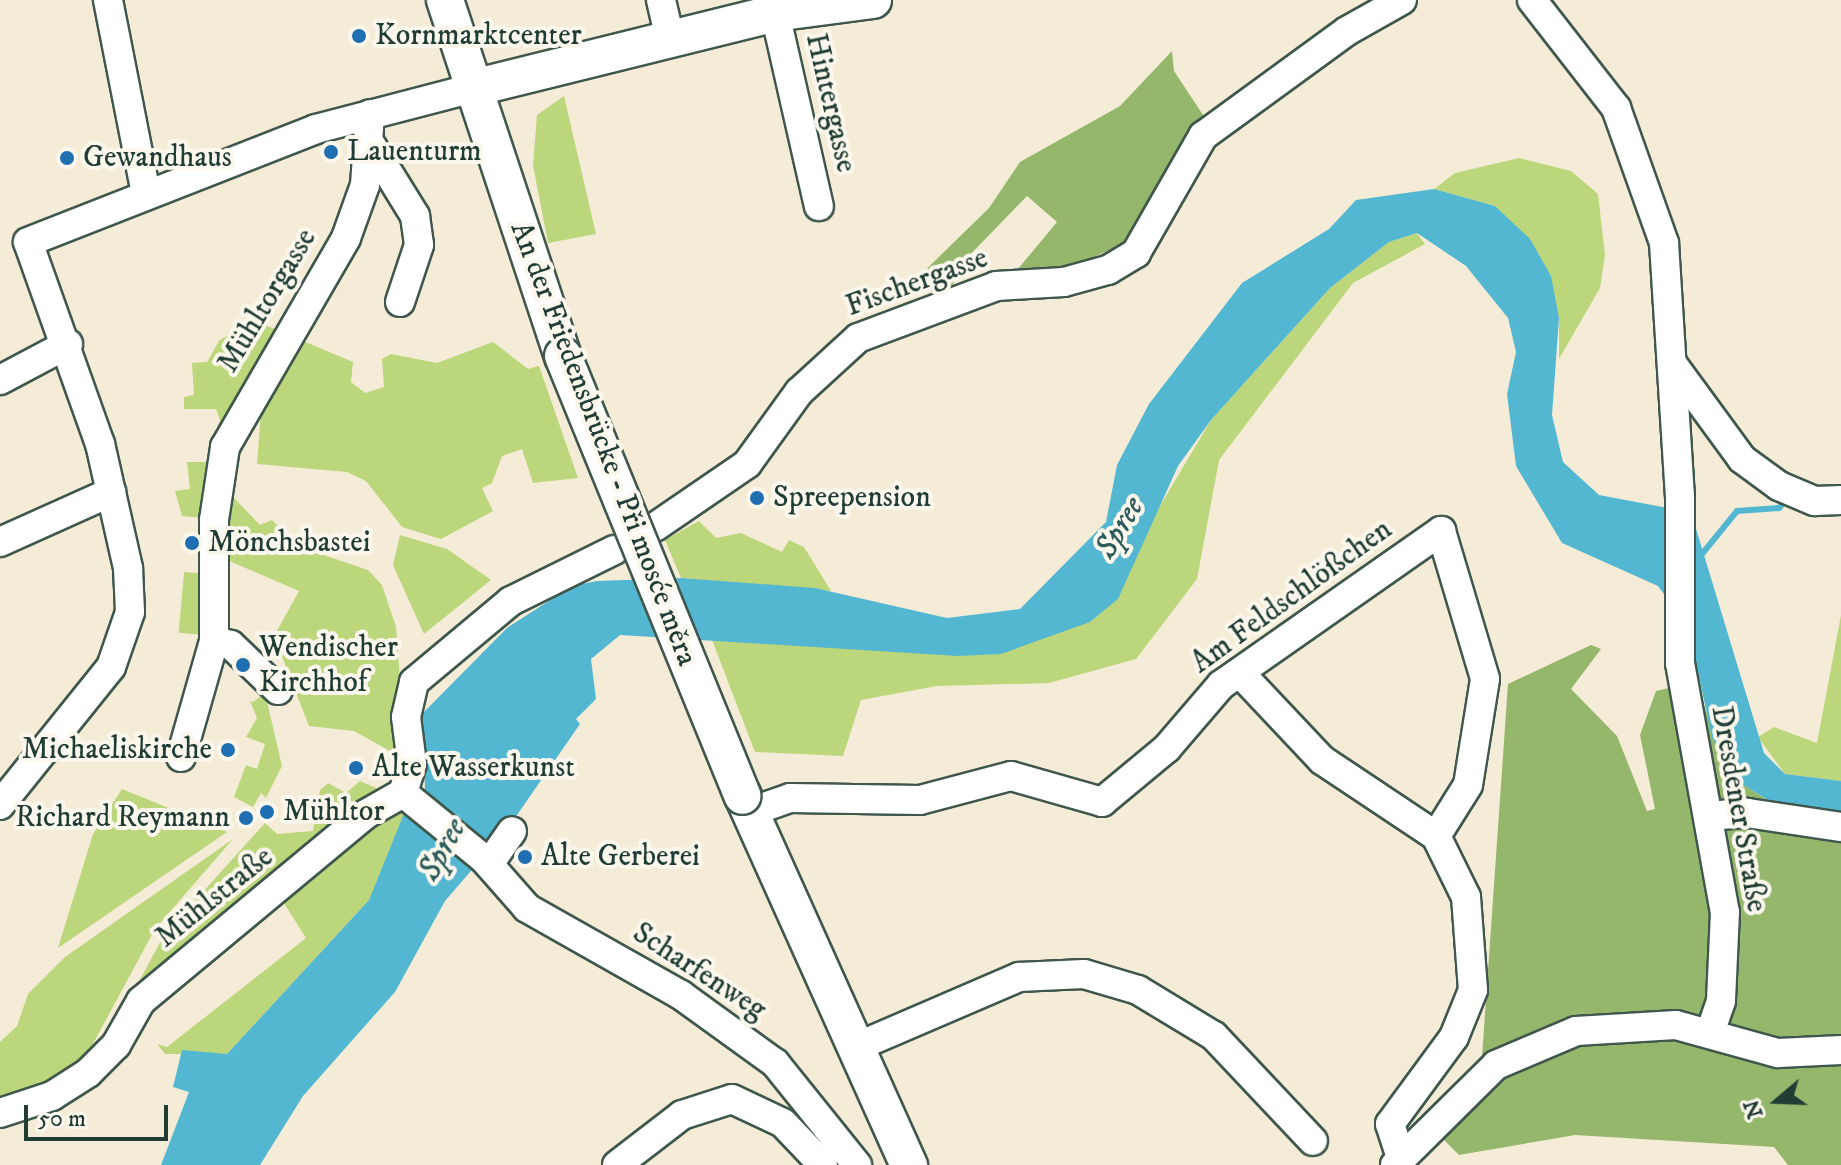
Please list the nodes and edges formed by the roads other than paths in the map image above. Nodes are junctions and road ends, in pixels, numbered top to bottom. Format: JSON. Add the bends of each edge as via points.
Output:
{"nodes":[{"id":1,"x":108,"y":0,"type":"edge"},
{"id":2,"x":445,"y":0,"type":"edge"},
{"id":3,"x":661,"y":0,"type":"edge"},
{"id":4,"x":1402,"y":0,"type":"edge"},
{"id":5,"x":1532,"y":0,"type":"edge"},
{"id":6,"x":865,"y":1,"type":"edge"},
{"id":7,"x":775,"y":13,"type":"junction"},
{"id":8,"x":670,"y":38,"type":"junction"},
{"id":9,"x":473,"y":88,"type":"junction"},
{"id":10,"x":370,"y":114,"type":"junction"},
{"id":11,"x":370,"y":143,"type":"junction"},
{"id":12,"x":146,"y":193,"type":"junction"},
{"id":13,"x":819,"y":206,"type":"dead end"},
{"id":14,"x":400,"y":302,"type":"dead end"},
{"id":15,"x":68,"y":344,"type":"junction"},
{"id":16,"x":1674,"y":366,"type":"junction"},
{"id":17,"x":0,"y":380,"type":"edge"},
{"id":18,"x":111,"y":492,"type":"junction"},
{"id":19,"x":1841,"y":500,"type":"edge"},
{"id":20,"x":655,"y":527,"type":"dead end"},
{"id":21,"x":0,"y":542,"type":"edge"},
{"id":22,"x":614,"y":550,"type":"dead end"},
{"id":23,"x":214,"y":641,"type":"junction"},
{"id":24,"x":1241,"y":674,"type":"junction"},
{"id":25,"x":278,"y":690,"type":"dead end"},
{"id":26,"x":181,"y":757,"type":"dead end"},
{"id":27,"x":11,"y":769,"type":"edge"},
{"id":28,"x":407,"y":796,"type":"junction"},
{"id":29,"x":747,"y":804,"type":"junction"},
{"id":30,"x":0,"y":805,"type":"edge"},
{"id":31,"x":1709,"y":816,"type":"junction"},
{"id":32,"x":1841,"y":827,"type":"edge"},
{"id":33,"x":512,"y":831,"type":"dead end"},
{"id":34,"x":1436,"y":836,"type":"junction"},
{"id":35,"x":487,"y":862,"type":"junction"},
{"id":36,"x":1710,"y":1033,"type":"junction"},
{"id":37,"x":854,"y":1048,"type":"junction"},
{"id":38,"x":1841,"y":1050,"type":"edge"},
{"id":39,"x":0,"y":1113,"type":"edge"},
{"id":40,"x":1313,"y":1141,"type":"dead end"},
{"id":41,"x":1398,"y":1161,"type":"edge"},
{"id":42,"x":617,"y":1165,"type":"edge"},
{"id":43,"x":823,"y":1165,"type":"edge"},
{"id":44,"x":857,"y":1165,"type":"edge"},
{"id":45,"x":909,"y":1165,"type":"edge"}],
"edges":[{"from":1,"to":12,"type":"street"},
{"from":2,"to":9,"type":"main road","name":"An der Friedensbrücke - Při mosće měra"},
{"from":3,"to":8,"type":"street"},
{"from":4,"to":20,"type":"street","name":"Fischergasse","via":[[1347,31],[1203,136],[1136,253],[1108,270],[1064,282],[996,286],[858,338],[799,392],[747,464]]},
{"from":5,"to":16,"type":"street","via":[[1629,132],[1664,243]]},
{"from":6,"to":7,"type":"main road"},
{"from":7,"to":8,"type":"main road"},
{"from":7,"to":13,"type":"street","name":"Hintergasse"},
{"from":8,"to":9,"type":"main road"},
{"from":9,"to":10,"type":"street"},
{"from":9,"to":29,"type":"main road","name":"An der Friedensbrücke - Při mosće měra","bridge":true,"via":[[563,356]]},
{"from":10,"to":11,"type":"street","name":"Mühltorgasse"},
{"from":10,"to":12,"type":"street"},
{"from":11,"to":14,"type":"street","via":[[415,216],[419,245]]},
{"from":11,"to":23,"type":"street","name":"Mühltorgasse","via":[[365,185],[346,238],[225,447],[214,520]]},
{"from":12,"to":15,"type":"street","via":[[28,242]]},
{"from":15,"to":17,"type":"street"},
{"from":15,"to":18,"type":"street"},
{"from":16,"to":19,"type":"street","via":[[1742,459],[1779,486],[1815,501]]},
{"from":16,"to":31,"type":"street","name":"Dresdener Straße","via":[[1680,663]]},
{"from":18,"to":21,"type":"street"},
{"from":18,"to":27,"type":"street","via":[[128,568],[122,648]]},
{"from":22,"to":28,"type":"street","via":[[511,601],[414,682],[406,717],[412,764]]},
{"from":23,"to":25,"type":"street","via":[[231,645]]},
{"from":23,"to":26,"type":"street"},
{"from":24,"to":29,"type":"street","name":"Am Feldschlößchen","via":[[1102,802],[1011,776],[920,800],[790,798]]},
{"from":24,"to":34,"type":"street","via":[[1322,760]]},
{"from":24,"to":34,"type":"street","name":"Am Feldschlößchen","via":[[1441,531],[1485,679],[1468,785]]},
{"from":27,"to":30,"type":"street"},
{"from":28,"to":35,"type":"street","name":"Scharfenweg"},
{"from":28,"to":39,"type":"street","name":"Mühlstraße","via":[[366,814],[141,1001],[116,1045],[88,1073],[52,1096]]},
{"from":29,"to":37,"type":"main road","name":"An der Friedensbrücke - Při mosće měra"},
{"from":31,"to":32,"type":"street","via":[[1747,813]]},
{"from":31,"to":36,"type":"street","name":"Dresdener Straße","via":[[1726,949]]},
{"from":33,"to":35,"type":"street"},
{"from":34,"to":41,"type":"street","via":[[1466,897],[1473,990],[1454,1037],[1390,1124]]},
{"from":35,"to":44,"type":"street","name":"Scharfenweg","via":[[527,908],[681,995],[775,1063]]},
{"from":36,"to":38,"type":"street","via":[[1778,1053]]},
{"from":36,"to":41,"type":"street","via":[[1623,1024],[1523,1051],[1475,1080]]},
{"from":37,"to":40,"type":"street","via":[[1019,977],[1084,974],[1138,990],[1214,1036]]},
{"from":37,"to":45,"type":"main road","name":"An der Friedensbrücke - Při mosće měra"},
{"from":42,"to":43,"type":"street","via":[[682,1115],[732,1099],[783,1123]]}]}
